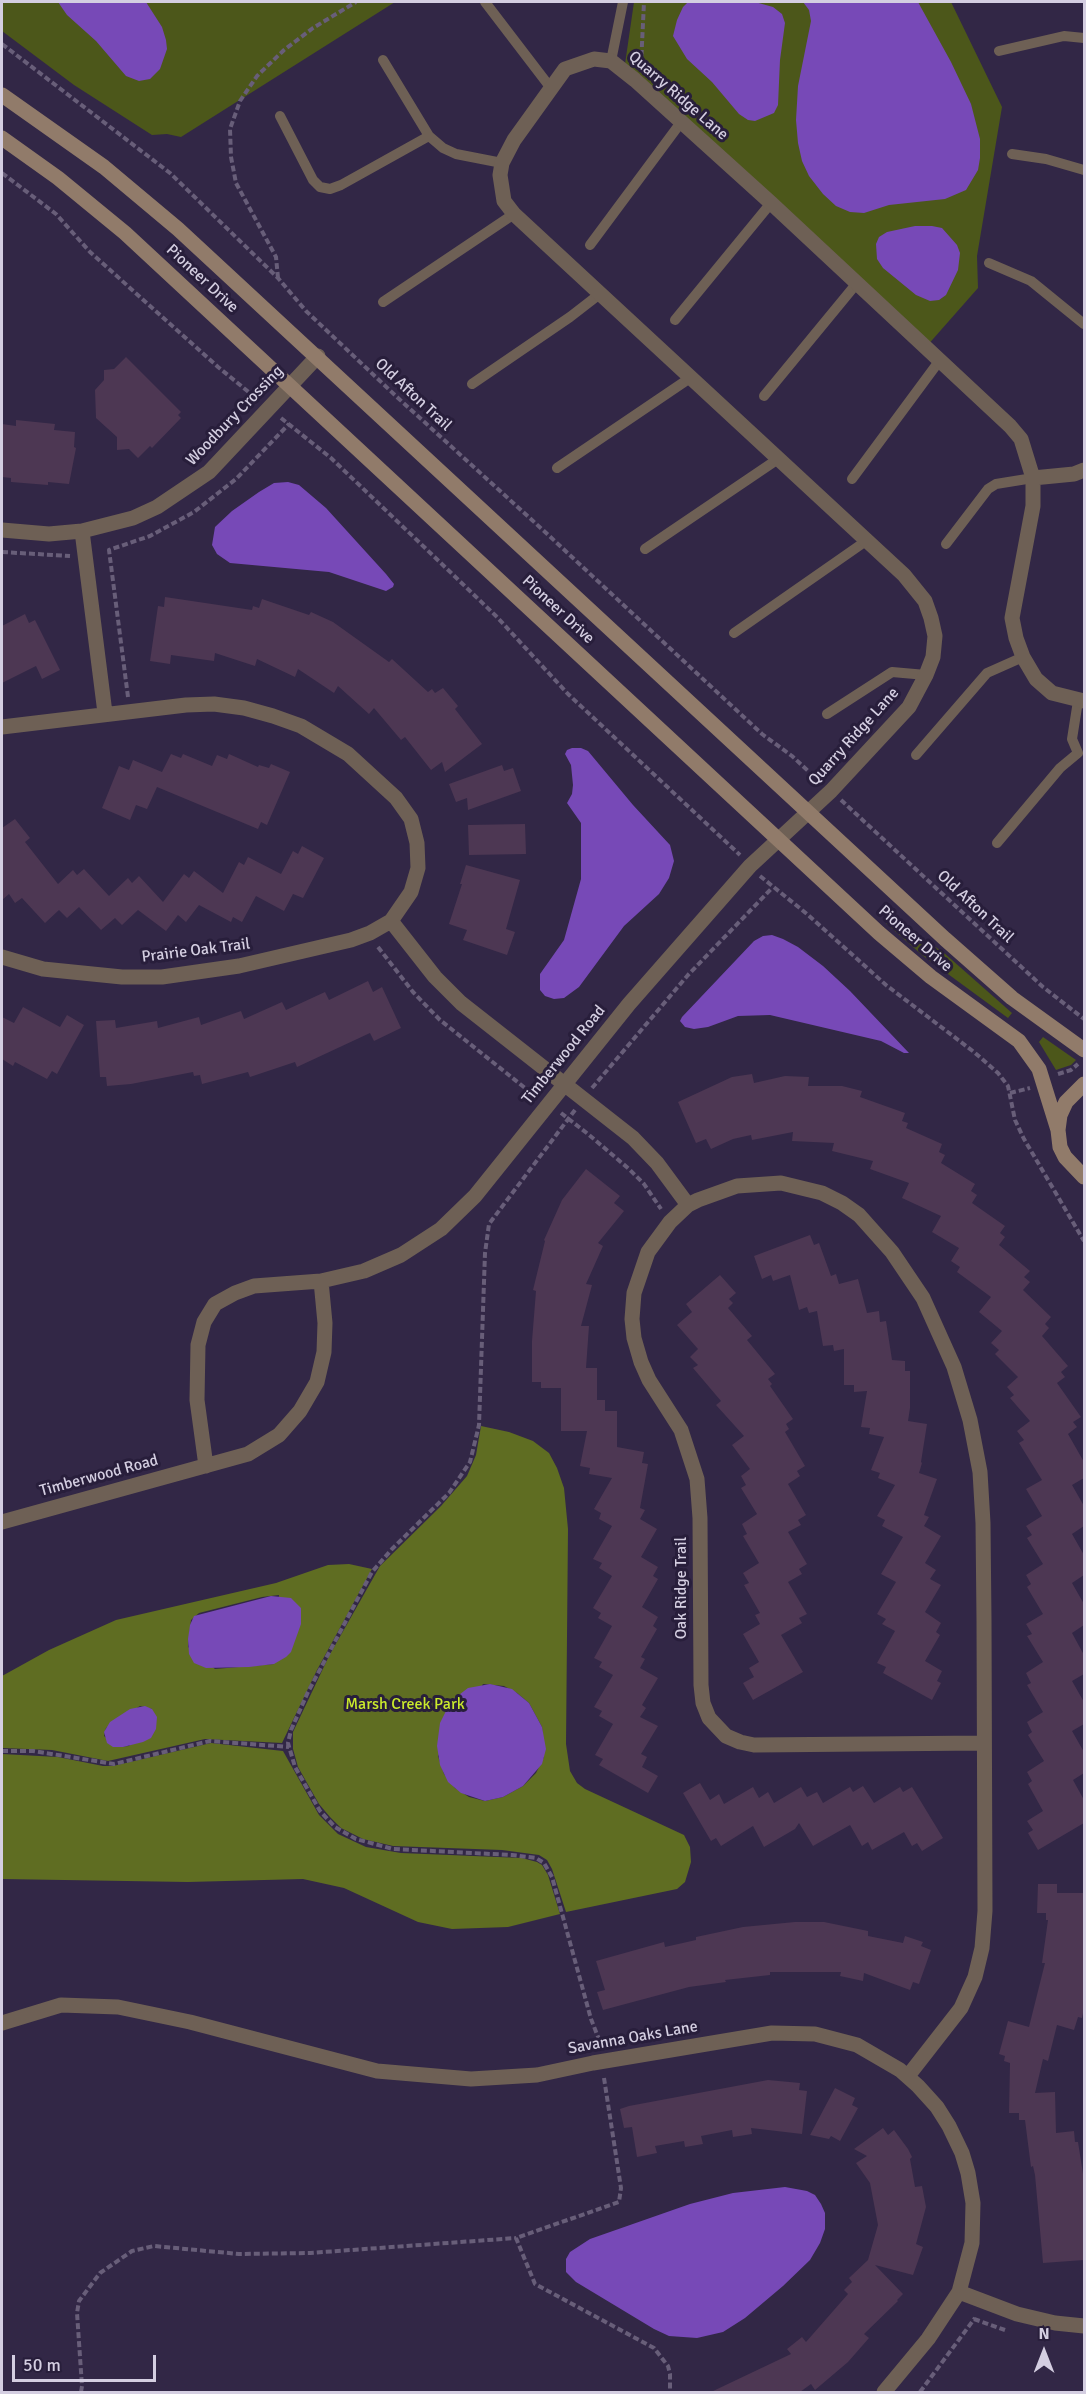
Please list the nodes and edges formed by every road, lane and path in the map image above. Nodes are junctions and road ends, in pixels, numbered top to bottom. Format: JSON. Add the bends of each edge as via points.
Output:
{"nodes":[{"id":1,"x":485,"y":2,"type":"edge"},
{"id":2,"x":623,"y":2,"type":"edge"},
{"id":3,"x":644,"y":2,"type":"edge"},
{"id":4,"x":1084,"y":38,"type":"edge"},
{"id":5,"x":2,"y":44,"type":"edge"},
{"id":6,"x":999,"y":51,"type":"dead end"},
{"id":7,"x":383,"y":60,"type":"dead end"},
{"id":8,"x":611,"y":61,"type":"junction"},
{"id":9,"x":635,"y":80,"type":"junction"},
{"id":10,"x":550,"y":87,"type":"junction"},
{"id":11,"x":2,"y":95,"type":"edge"},
{"id":12,"x":280,"y":116,"type":"dead end"},
{"id":13,"x":682,"y":122,"type":"junction"},
{"id":14,"x":429,"y":136,"type":"junction"},
{"id":15,"x":2,"y":138,"type":"edge"},
{"id":16,"x":1012,"y":154,"type":"dead end"},
{"id":17,"x":501,"y":163,"type":"junction"},
{"id":18,"x":1084,"y":170,"type":"edge"},
{"id":19,"x":2,"y":173,"type":"edge"},
{"id":20,"x":771,"y":203,"type":"junction"},
{"id":21,"x":514,"y":214,"type":"junction"},
{"id":22,"x":590,"y":245,"type":"dead end"},
{"id":23,"x":989,"y":263,"type":"dead end"},
{"id":24,"x":857,"y":283,"type":"junction"},
{"id":25,"x":601,"y":293,"type":"junction"},
{"id":26,"x":383,"y":302,"type":"dead end"},
{"id":27,"x":675,"y":320,"type":"dead end"},
{"id":28,"x":1084,"y":324,"type":"edge"},
{"id":29,"x":318,"y":356,"type":"junction"},
{"id":30,"x":940,"y":360,"type":"junction"},
{"id":31,"x":690,"y":378,"type":"junction"},
{"id":32,"x":472,"y":384,"type":"dead end"},
{"id":33,"x":290,"y":385,"type":"junction"},
{"id":34,"x":764,"y":396,"type":"dead end"},
{"id":35,"x":268,"y":408,"type":"junction"},
{"id":36,"x":289,"y":424,"type":"junction"},
{"id":37,"x":778,"y":459,"type":"junction"},
{"id":38,"x":557,"y":468,"type":"dead end"},
{"id":39,"x":1084,"y":470,"type":"edge"},
{"id":40,"x":1033,"y":478,"type":"junction"},
{"id":41,"x":852,"y":479,"type":"dead end"},
{"id":42,"x":2,"y":530,"type":"edge"},
{"id":43,"x":82,"y":531,"type":"junction"},
{"id":44,"x":866,"y":541,"type":"junction"},
{"id":45,"x":946,"y":544,"type":"dead end"},
{"id":46,"x":645,"y":549,"type":"dead end"},
{"id":47,"x":2,"y":552,"type":"edge"},
{"id":48,"x":63,"y":556,"type":"dead end"},
{"id":49,"x":734,"y":633,"type":"dead end"},
{"id":50,"x":1023,"y":657,"type":"junction"},
{"id":51,"x":926,"y":675,"type":"junction"},
{"id":52,"x":127,"y":688,"type":"dead end"},
{"id":53,"x":1081,"y":701,"type":"edge"},
{"id":54,"x":105,"y":713,"type":"junction"},
{"id":55,"x":827,"y":714,"type":"dead end"},
{"id":56,"x":2,"y":727,"type":"edge"},
{"id":57,"x":916,"y":755,"type":"dead end"},
{"id":58,"x":1081,"y":756,"type":"edge"},
{"id":59,"x":805,"y":769,"type":"dead end"},
{"id":60,"x":852,"y":809,"type":"dead end"},
{"id":61,"x":809,"y":812,"type":"junction"},
{"id":62,"x":779,"y":840,"type":"junction"},
{"id":63,"x":997,"y":843,"type":"dead end"},
{"id":64,"x":736,"y":851,"type":"dead end"},
{"id":65,"x":391,"y":921,"type":"junction"},
{"id":66,"x":370,"y":933,"type":"junction"},
{"id":67,"x":2,"y":957,"type":"edge"},
{"id":68,"x":1084,"y":1019,"type":"edge"},
{"id":69,"x":1084,"y":1050,"type":"edge"},
{"id":70,"x":597,"y":1081,"type":"dead end"},
{"id":71,"x":1084,"y":1083,"type":"edge"},
{"id":72,"x":563,"y":1084,"type":"junction"},
{"id":73,"x":530,"y":1093,"type":"dead end"},
{"id":74,"x":1058,"y":1130,"type":"junction"},
{"id":75,"x":1083,"y":1178,"type":"edge"},
{"id":76,"x":688,"y":1205,"type":"junction"},
{"id":77,"x":670,"y":1222,"type":"junction"},
{"id":78,"x":1084,"y":1241,"type":"edge"},
{"id":79,"x":321,"y":1281,"type":"junction"},
{"id":80,"x":206,"y":1466,"type":"junction"},
{"id":81,"x":2,"y":1522,"type":"edge"},
{"id":82,"x":984,"y":1743,"type":"junction"},
{"id":83,"x":289,"y":1747,"type":"junction"},
{"id":84,"x":2,"y":1751,"type":"edge"},
{"id":85,"x":2,"y":2023,"type":"edge"},
{"id":86,"x":602,"y":2046,"type":"dead end"},
{"id":87,"x":908,"y":2076,"type":"junction"},
{"id":88,"x":604,"y":2078,"type":"dead end"},
{"id":89,"x":516,"y":2238,"type":"junction"},
{"id":90,"x":959,"y":2292,"type":"junction"},
{"id":91,"x":974,"y":2319,"type":"dead end"},
{"id":92,"x":1084,"y":2326,"type":"edge"},
{"id":93,"x":81,"y":2392,"type":"edge"},
{"id":94,"x":669,"y":2392,"type":"edge"},
{"id":95,"x":884,"y":2392,"type":"edge"},
{"id":96,"x":920,"y":2392,"type":"edge"}],
"edges":[{"from":1,"to":10,"type":"lane"},
{"from":2,"to":8,"type":"lane"},
{"from":3,"to":9,"type":"path","via":[[642,56]]},
{"from":4,"to":6,"type":"lane","via":[[1064,36]]},
{"from":5,"to":59,"type":"path","name":"Old Afton Trail","via":[[170,173],[398,398],[762,734]]},
{"from":7,"to":14,"type":"lane"},
{"from":8,"to":9,"type":"street","name":"Quarry Ridge Lane"},
{"from":8,"to":10,"type":"street","name":"Quarry Ridge Lane","via":[[594,59],[565,69]]},
{"from":9,"to":13,"type":"street","name":"Quarry Ridge Lane"},
{"from":10,"to":17,"type":"street","name":"Quarry Ridge Lane"},
{"from":11,"to":29,"type":"street","name":"Pioneer Drive","via":[[141,197]]},
{"from":12,"to":14,"type":"lane","via":[[313,180],[330,189]]},
{"from":13,"to":20,"type":"street","name":"Quarry Ridge Lane"},
{"from":13,"to":22,"type":"lane"},
{"from":14,"to":17,"type":"lane","via":[[456,154]]},
{"from":15,"to":33,"type":"street","name":"Pioneer Drive","via":[[100,212]]},
{"from":16,"to":18,"type":"lane"},
{"from":17,"to":21,"type":"street","name":"Quarry Ridge Lane","via":[[501,190]]},
{"from":19,"to":35,"type":"path","via":[[56,214],[90,252]]},
{"from":20,"to":24,"type":"street","name":"Quarry Ridge Lane"},
{"from":20,"to":27,"type":"lane"},
{"from":21,"to":25,"type":"street","name":"Quarry Ridge Lane"},
{"from":21,"to":26,"type":"lane"},
{"from":23,"to":28,"type":"lane","via":[[1031,281]]},
{"from":24,"to":30,"type":"street","name":"Quarry Ridge Lane"},
{"from":24,"to":34,"type":"lane"},
{"from":25,"to":31,"type":"street","name":"Quarry Ridge Lane"},
{"from":25,"to":32,"type":"lane"},
{"from":29,"to":33,"type":"street","name":"Woodbury Crossing"},
{"from":29,"to":61,"type":"street","name":"Pioneer Drive"},
{"from":30,"to":40,"type":"street","name":"Quarry Ridge Lane","via":[[1021,439]]},
{"from":30,"to":41,"type":"lane"},
{"from":31,"to":37,"type":"street","name":"Quarry Ridge Lane"},
{"from":31,"to":38,"type":"lane"},
{"from":33,"to":35,"type":"street","name":"Woodbury Crossing"},
{"from":33,"to":62,"type":"street","name":"Pioneer Drive"},
{"from":35,"to":36,"type":"path"},
{"from":35,"to":43,"type":"street","name":"Woodbury Crossing","via":[[209,472],[184,491],[133,518]]},
{"from":36,"to":52,"type":"path","via":[[242,473],[194,512],[150,536],[109,550]]},
{"from":36,"to":64,"type":"path","via":[[331,458],[496,616],[568,694]]},
{"from":37,"to":44,"type":"street","name":"Quarry Ridge Lane"},
{"from":37,"to":46,"type":"lane"},
{"from":39,"to":40,"type":"street"},
{"from":40,"to":45,"type":"lane","via":[[988,489]]},
{"from":40,"to":50,"type":"street","name":"Quarry Ridge Lane","via":[[1033,506],[1012,618]]},
{"from":42,"to":43,"type":"street","name":"Woodbury Crossing","via":[[40,534]]},
{"from":43,"to":54,"type":"street"},
{"from":44,"to":49,"type":"lane"},
{"from":44,"to":51,"type":"street","name":"Quarry Ridge Lane","via":[[904,575],[925,601],[935,636]]},
{"from":47,"to":48,"type":"path"},
{"from":50,"to":53,"type":"street","name":"Quarry Ridge Lane","via":[[1036,679],[1052,693]]},
{"from":50,"to":57,"type":"lane","via":[[987,673]]},
{"from":51,"to":55,"type":"lane","via":[[892,672]]},
{"from":51,"to":61,"type":"street","name":"Quarry Ridge Lane","via":[[909,707]]},
{"from":53,"to":58,"type":"lane","via":[[1072,739]]},
{"from":54,"to":56,"type":"street","name":"Prairie Oak Trail"},
{"from":54,"to":65,"type":"street","name":"Prairie Oak Trail","via":[[186,705],[244,708],[301,726],[348,754],[396,798],[411,819],[418,868],[411,892]]},
{"from":58,"to":63,"type":"lane","via":[[1060,768]]},
{"from":60,"to":68,"type":"path","name":"Old Afton Trail"},
{"from":61,"to":62,"type":"street","name":"Timberwood Road"},
{"from":61,"to":69,"type":"street","name":"Pioneer Drive","via":[[990,980]]},
{"from":62,"to":72,"type":"street","name":"Timberwood Road","via":[[683,942]]},
{"from":62,"to":74,"type":"street","name":"Pioneer Drive","via":[[924,972],[1021,1044],[1042,1076]]},
{"from":65,"to":66,"type":"street","name":"Prairie Oak Trail"},
{"from":65,"to":72,"type":"street","via":[[461,1004]]},
{"from":66,"to":67,"type":"street","name":"Prairie Oak Trail","via":[[238,966],[162,977],[83,975]]},
{"from":66,"to":73,"type":"path","via":[[381,953],[440,1020]]},
{"from":70,"to":78,"type":"path","via":[[694,968],[772,888],[894,992],[998,1073],[1008,1086],[1016,1123],[1024,1139]]},
{"from":71,"to":74,"type":"street","via":[[1066,1102]]},
{"from":72,"to":76,"type":"street","via":[[643,1148]]},
{"from":72,"to":79,"type":"street","name":"Timberwood Road","via":[[475,1196],[441,1228],[401,1255],[364,1271]]},
{"from":74,"to":75,"type":"street","name":"Pioneer Drive","via":[[1065,1158]]},
{"from":76,"to":77,"type":"street","name":"Oak Ridge Trail"},
{"from":76,"to":82,"type":"street","name":"Oak Ridge Trail","via":[[719,1191],[758,1183],[792,1185],[822,1194],[850,1209],[873,1228],[923,1298],[961,1385],[979,1463]]},
{"from":77,"to":82,"type":"street","name":"Oak Ridge Trail","via":[[654,1242],[642,1268],[633,1299],[632,1324],[643,1369],[681,1430],[697,1479],[700,1685],[710,1718],[726,1736],[754,1745]]},
{"from":77,"to":83,"type":"path","via":[[644,1185],[568,1119],[497,1211],[486,1239],[479,1415],[470,1462],[449,1493],[372,1572],[304,1701],[291,1730]]},
{"from":79,"to":80,"type":"street","name":"Timberwood Road","via":[[324,1352],[317,1382],[300,1412],[279,1435],[248,1454]]},
{"from":79,"to":80,"type":"street","name":"Timberwood Road","via":[[254,1286],[215,1304],[204,1322],[198,1345],[197,1400]]},
{"from":80,"to":81,"type":"street","name":"Timberwood Road"},
{"from":82,"to":87,"type":"street","name":"Oak Ridge Trail","via":[[985,1918],[980,1963],[955,2017]]},
{"from":83,"to":84,"type":"path","via":[[210,1741],[114,1764],[47,1753]]},
{"from":83,"to":86,"type":"path","via":[[295,1767],[320,1811],[335,1827],[356,1839],[383,1848],[522,1856],[544,1863],[552,1877]]},
{"from":85,"to":87,"type":"street","name":"Savanna Oaks Lane","via":[[61,2005],[118,2007],[377,2071],[471,2079],[537,2074],[762,2034],[804,2033],[857,2045]]},
{"from":87,"to":90,"type":"street","name":"Savanna Oaks Lane","via":[[949,2126],[968,2173],[973,2232]]},
{"from":88,"to":89,"type":"path","via":[[621,2188],[619,2202]]},
{"from":89,"to":93,"type":"path","via":[[310,2253],[239,2254],[154,2246],[132,2251],[100,2273],[79,2301]]},
{"from":89,"to":94,"type":"path","via":[[535,2284],[654,2348],[668,2366]]},
{"from":90,"to":92,"type":"street","via":[[1017,2314]]},
{"from":90,"to":95,"type":"street","name":"Savanna Oaks Lane","via":[[928,2339]]},
{"from":91,"to":96,"type":"path"}]}
